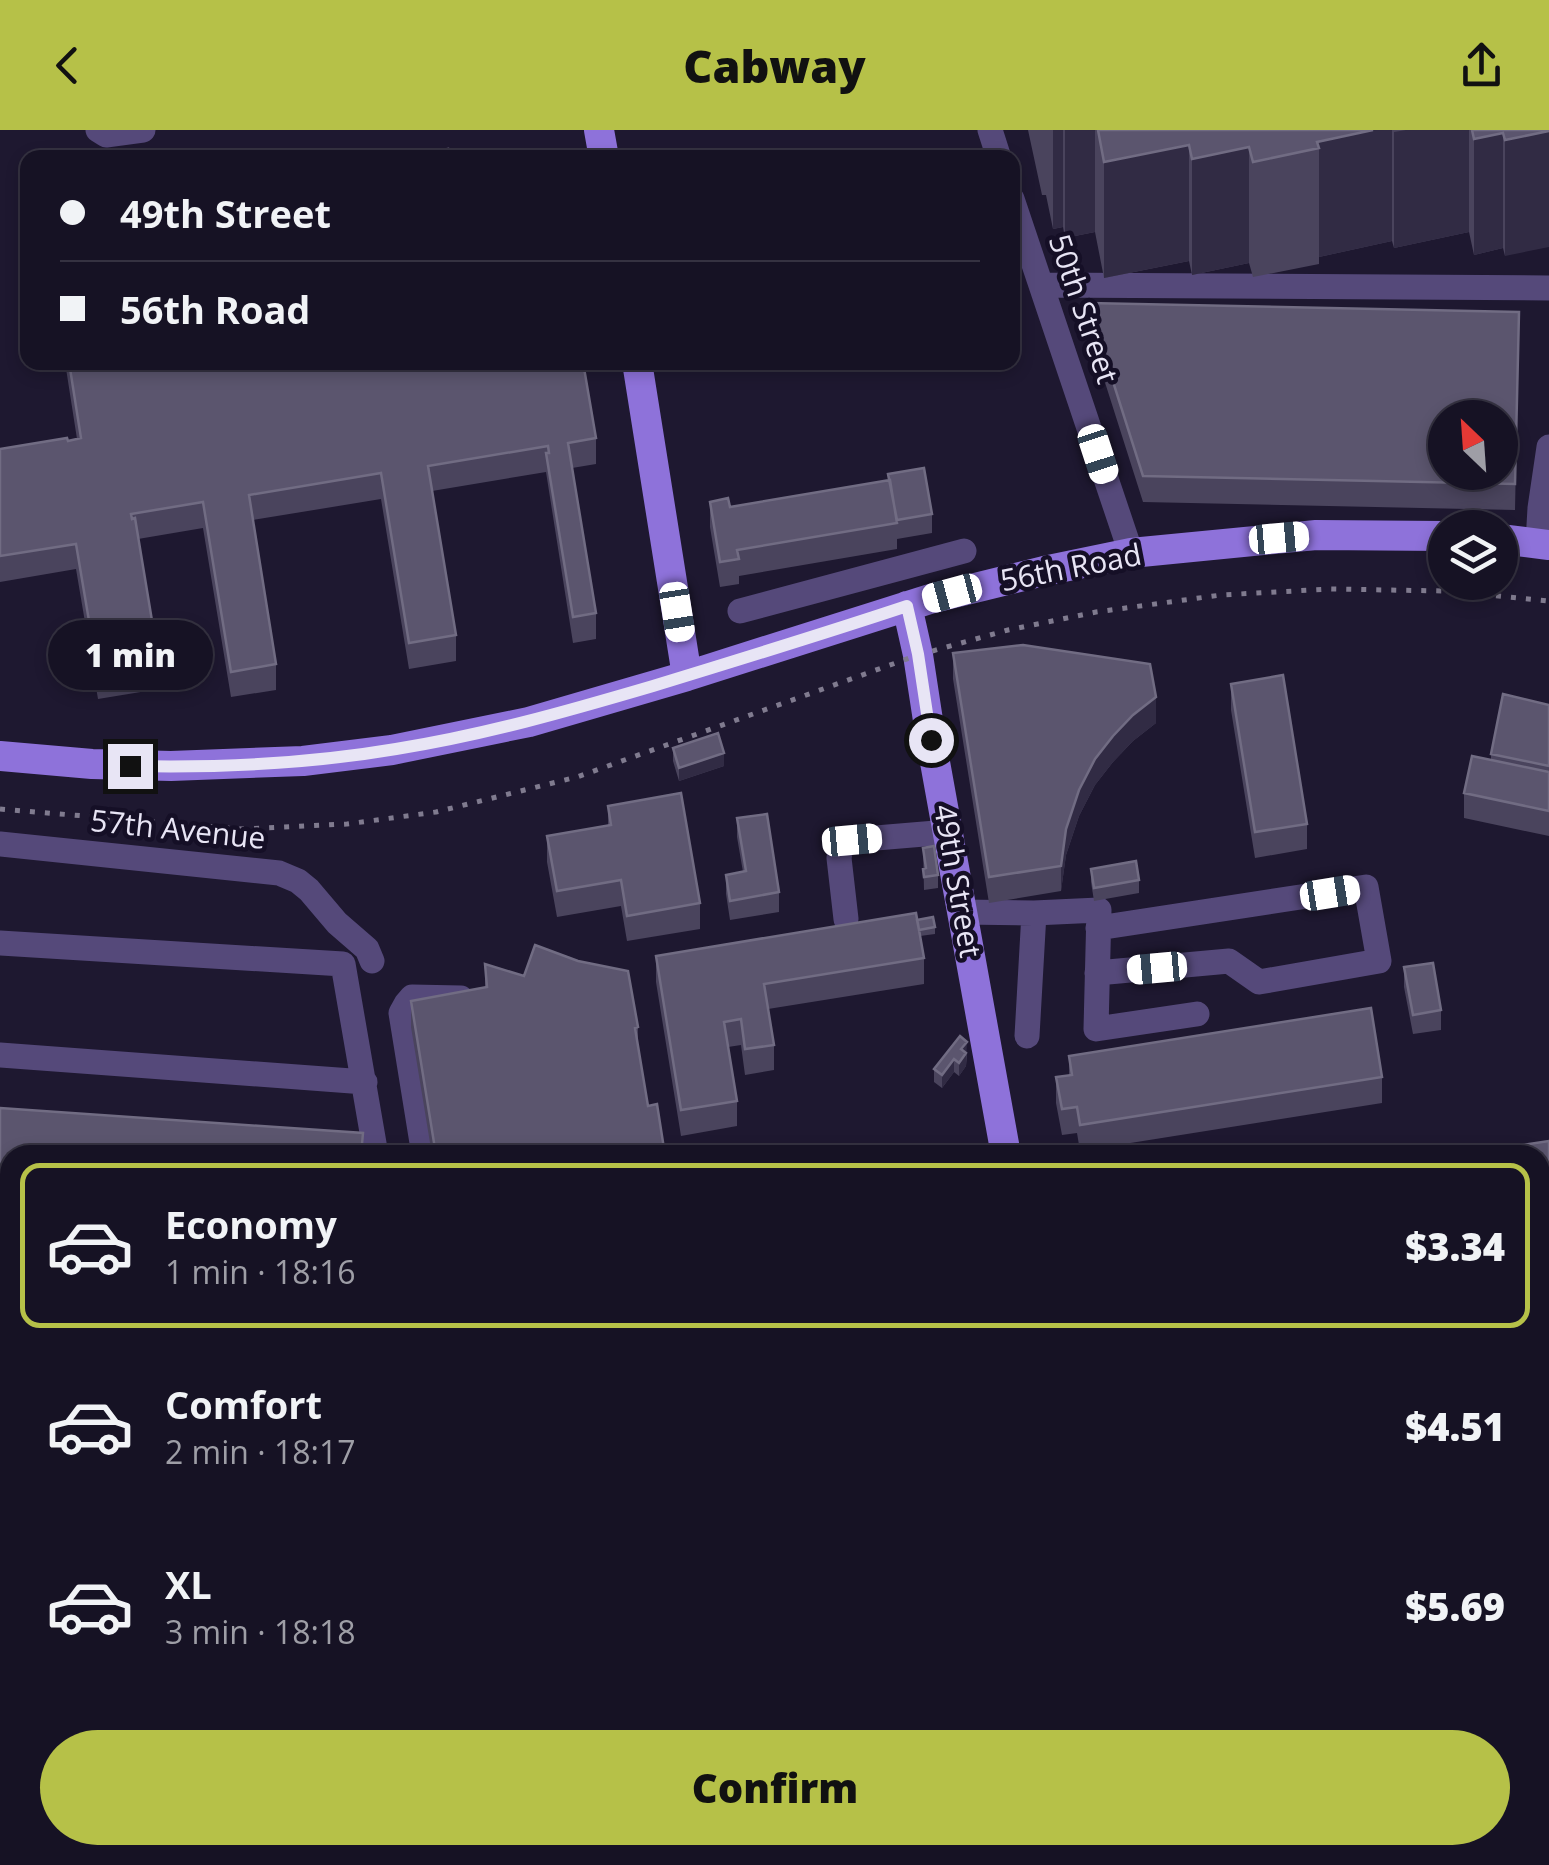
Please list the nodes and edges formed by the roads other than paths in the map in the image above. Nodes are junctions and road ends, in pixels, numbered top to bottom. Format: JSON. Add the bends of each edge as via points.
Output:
{"nodes":[{"id":1,"x":98,"y":130,"type":"edge"},
{"id":2,"x":142,"y":130,"type":"edge"},
{"id":3,"x":1020,"y":223,"type":"edge"},
{"id":4,"x":1041,"y":285,"type":"junction"},
{"id":5,"x":1549,"y":288,"type":"edge"},
{"id":6,"x":638,"y":370,"type":"edge"},
{"id":7,"x":1548,"y":459,"type":"edge"},
{"id":8,"x":1428,"y":536,"type":"edge"},
{"id":9,"x":1518,"y":541,"type":"edge"},
{"id":10,"x":1544,"y":544,"type":"edge"},
{"id":11,"x":964,"y":550,"type":"dead end"},
{"id":12,"x":1131,"y":553,"type":"junction"},
{"id":13,"x":907,"y":606,"type":"junction"},
{"id":14,"x":740,"y":611,"type":"dead end"},
{"id":15,"x":687,"y":676,"type":"junction"},
{"id":16,"x":0,"y":756,"type":"edge"},
{"id":17,"x":948,"y":832,"type":"junction"},
{"id":18,"x":0,"y":844,"type":"edge"},
{"id":19,"x":962,"y":912,"type":"junction"},
{"id":20,"x":1034,"y":913,"type":"junction"},
{"id":21,"x":846,"y":919,"type":"dead end"},
{"id":22,"x":1098,"y":928,"type":"junction"},
{"id":23,"x":0,"y":944,"type":"edge"},
{"id":24,"x":372,"y":961,"type":"dead end"},
{"id":25,"x":1097,"y":973,"type":"junction"},
{"id":26,"x":466,"y":998,"type":"edge"},
{"id":27,"x":1197,"y":1014,"type":"dead end"},
{"id":28,"x":1027,"y":1036,"type":"dead end"},
{"id":29,"x":0,"y":1055,"type":"edge"},
{"id":30,"x":366,"y":1082,"type":"junction"},
{"id":31,"x":375,"y":1145,"type":"edge"},
{"id":32,"x":422,"y":1145,"type":"edge"},
{"id":33,"x":1004,"y":1145,"type":"edge"}],
"edges":[{"from":1,"to":2,"type":"street"},
{"from":3,"to":4,"type":"street","name":"50th Street"},
{"from":4,"to":5,"type":"street"},
{"from":4,"to":12,"type":"street","name":"50th Street"},
{"from":6,"to":15,"type":"main road"},
{"from":7,"to":10,"type":"street","via":[[1540,508]]},
{"from":8,"to":12,"type":"main road","name":"56th Road","via":[[1316,535]]},
{"from":9,"to":10,"type":"main road"},
{"from":11,"to":14,"type":"street"},
{"from":12,"to":13,"type":"main road","name":"56th Road"},
{"from":13,"to":15,"type":"main road","name":"56th Road"},
{"from":13,"to":17,"type":"main road","name":"49th Street"},
{"from":15,"to":16,"type":"main road","name":"56th Road","via":[[482,733],[344,756],[172,766]]},
{"from":17,"to":19,"type":"main road","name":"49th Street"},
{"from":17,"to":21,"type":"street","via":[[852,840],[841,847]]},
{"from":18,"to":24,"type":"street","name":"57th Avenue","via":[[280,873],[309,890]]},
{"from":19,"to":20,"type":"street"},
{"from":19,"to":33,"type":"main road","name":"49th Street"},
{"from":20,"to":22,"type":"street","via":[[1098,910]]},
{"from":20,"to":28,"type":"street"},
{"from":22,"to":25,"type":"street"},
{"from":22,"to":25,"type":"street","via":[[1366,887],[1379,961],[1260,982],[1229,961]]},
{"from":23,"to":30,"type":"street","via":[[343,964]]},
{"from":25,"to":27,"type":"street","via":[[1096,1029]]},
{"from":26,"to":32,"type":"street","via":[[412,998],[402,1013]]},
{"from":29,"to":30,"type":"street"},
{"from":30,"to":31,"type":"street"}]}
